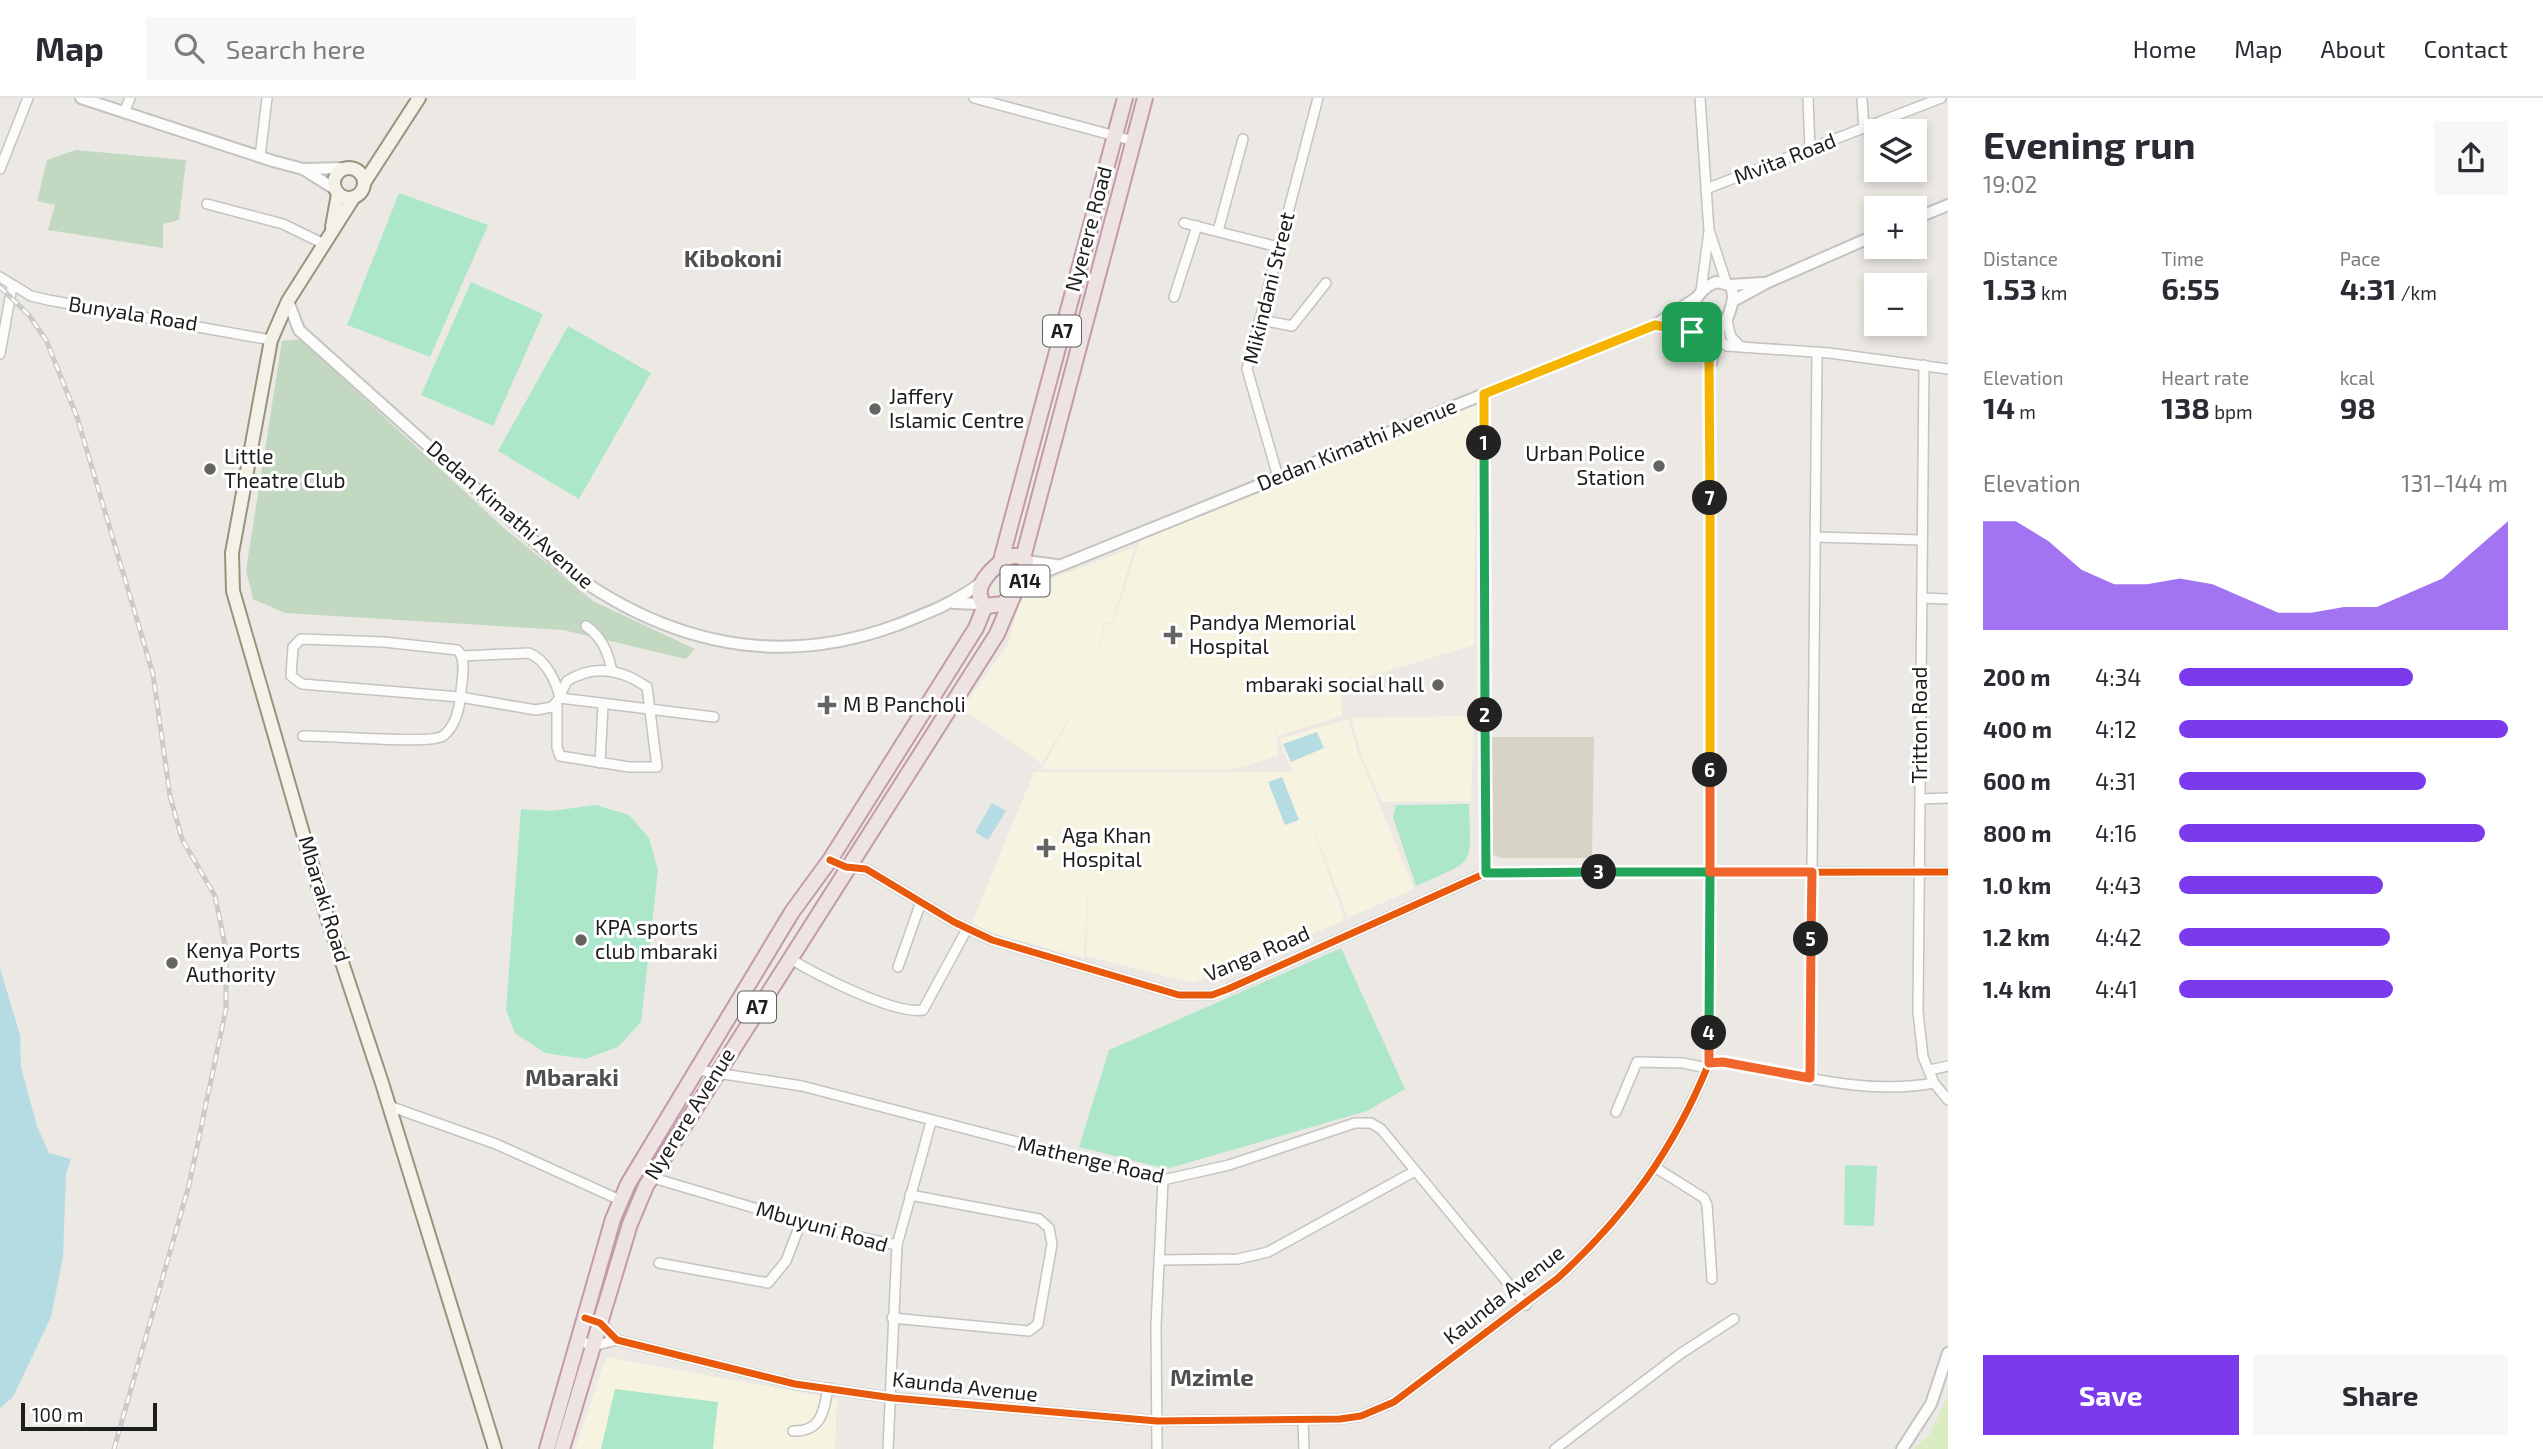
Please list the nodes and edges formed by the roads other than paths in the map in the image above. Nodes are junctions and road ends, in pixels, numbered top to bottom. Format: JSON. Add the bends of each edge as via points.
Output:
{"nodes":[{"id":1,"x":28,"y":98,"type":"edge"},
{"id":2,"x":81,"y":98,"type":"edge"},
{"id":3,"x":130,"y":98,"type":"edge"},
{"id":4,"x":267,"y":98,"type":"edge"},
{"id":5,"x":419,"y":98,"type":"edge"},
{"id":6,"x":974,"y":98,"type":"edge"},
{"id":7,"x":1125,"y":98,"type":"edge"},
{"id":8,"x":1145,"y":98,"type":"edge"},
{"id":9,"x":1318,"y":98,"type":"edge"},
{"id":10,"x":1700,"y":98,"type":"edge"},
{"id":11,"x":1808,"y":98,"type":"edge"},
{"id":12,"x":1862,"y":98,"type":"edge"},
{"id":13,"x":1941,"y":98,"type":"edge"},
{"id":14,"x":125,"y":110,"type":"junction"},
{"id":15,"x":1889,"y":119,"type":"edge"},
{"id":16,"x":1864,"y":129,"type":"joint"},
{"id":17,"x":264,"y":136,"type":"junction"},
{"id":18,"x":1115,"y":136,"type":"junction"},
{"id":19,"x":1243,"y":139,"type":"dead end"},
{"id":20,"x":1134,"y":141,"type":"junction"},
{"id":21,"x":1810,"y":149,"type":"junction"},
{"id":22,"x":384,"y":150,"type":"junction"},
{"id":23,"x":260,"y":157,"type":"junction"},
{"id":24,"x":273,"y":161,"type":"junction"},
{"id":25,"x":0,"y":169,"type":"edge"},
{"id":26,"x":303,"y":169,"type":"junction"},
{"id":27,"x":351,"y":169,"type":"junction"},
{"id":28,"x":364,"y":183,"type":"junction"},
{"id":29,"x":1706,"y":189,"type":"junction"},
{"id":30,"x":337,"y":191,"type":"junction"},
{"id":31,"x":354,"y":197,"type":"junction"},
{"id":32,"x":206,"y":204,"type":"dead end"},
{"id":33,"x":1948,"y":205,"type":"edge"},
{"id":34,"x":1927,"y":214,"type":"edge"},
{"id":35,"x":1184,"y":223,"type":"dead end"},
{"id":36,"x":1197,"y":226,"type":"junction"},
{"id":37,"x":1218,"y":231,"type":"junction"},
{"id":38,"x":1709,"y":231,"type":"junction"},
{"id":39,"x":327,"y":239,"type":"junction"},
{"id":40,"x":1864,"y":240,"type":"edge"},
{"id":41,"x":1278,"y":247,"type":"junction"},
{"id":42,"x":0,"y":277,"type":"edge"},
{"id":43,"x":1326,"y":283,"type":"dead end"},
{"id":44,"x":1728,"y":283,"type":"junction"},
{"id":45,"x":1766,"y":283,"type":"junction"},
{"id":46,"x":12,"y":287,"type":"junction"},
{"id":47,"x":1698,"y":294,"type":"junction"},
{"id":48,"x":1174,"y":297,"type":"dead end"},
{"id":49,"x":288,"y":301,"type":"junction"},
{"id":50,"x":1733,"y":301,"type":"junction"},
{"id":51,"x":1262,"y":320,"type":"junction"},
{"id":52,"x":1655,"y":325,"type":"junction"},
{"id":53,"x":1721,"y":327,"type":"junction"},
{"id":54,"x":299,"y":330,"type":"junction"},
{"id":55,"x":1695,"y":334,"type":"junction"},
{"id":56,"x":273,"y":336,"type":"junction"},
{"id":57,"x":1816,"y":353,"type":"junction"},
{"id":58,"x":0,"y":354,"type":"edge"},
{"id":59,"x":1055,"y":357,"type":"junction"},
{"id":60,"x":1075,"y":363,"type":"junction"},
{"id":61,"x":1924,"y":365,"type":"junction"},
{"id":62,"x":1948,"y":369,"type":"edge"},
{"id":63,"x":1710,"y":375,"type":"junction"},
{"id":64,"x":1049,"y":381,"type":"junction"},
{"id":65,"x":1069,"y":387,"type":"junction"},
{"id":66,"x":1484,"y":394,"type":"junction"},
{"id":67,"x":1278,"y":477,"type":"junction"},
{"id":68,"x":1815,"y":537,"type":"junction"},
{"id":69,"x":1922,"y":540,"type":"junction"},
{"id":70,"x":1025,"y":560,"type":"junction"},
{"id":71,"x":999,"y":564,"type":"junction"},
{"id":72,"x":1059,"y":565,"type":"junction"},
{"id":73,"x":1027,"y":579,"type":"junction"},
{"id":74,"x":982,"y":582,"type":"junction"},
{"id":75,"x":1014,"y":594,"type":"junction"},
{"id":76,"x":1922,"y":598,"type":"junction"},
{"id":77,"x":1948,"y":599,"type":"edge"},
{"id":78,"x":954,"y":603,"type":"junction"},
{"id":79,"x":984,"y":605,"type":"junction"},
{"id":80,"x":586,"y":626,"type":"dead end"},
{"id":81,"x":462,"y":656,"type":"junction"},
{"id":82,"x":612,"y":671,"type":"junction"},
{"id":83,"x":460,"y":697,"type":"junction"},
{"id":84,"x":559,"y":699,"type":"junction"},
{"id":85,"x":603,"y":705,"type":"junction"},
{"id":86,"x":925,"y":709,"type":"junction"},
{"id":87,"x":650,"y":711,"type":"junction"},
{"id":88,"x":714,"y":717,"type":"dead end"},
{"id":89,"x":943,"y":718,"type":"junction"},
{"id":90,"x":303,"y":736,"type":"dead end"},
{"id":91,"x":600,"y":763,"type":"junction"},
{"id":92,"x":1948,"y":798,"type":"edge"},
{"id":93,"x":1920,"y":799,"type":"junction"},
{"id":94,"x":864,"y":806,"type":"junction"},
{"id":95,"x":880,"y":817,"type":"junction"},
{"id":96,"x":843,"y":840,"type":"junction"},
{"id":97,"x":858,"y":850,"type":"junction"},
{"id":98,"x":830,"y":860,"type":"junction"},
{"id":99,"x":846,"y":867,"type":"junction"},
{"id":100,"x":866,"y":869,"type":"junction"},
{"id":101,"x":1710,"y":872,"type":"junction"},
{"id":102,"x":1812,"y":872,"type":"junction"},
{"id":103,"x":1919,"y":872,"type":"junction"},
{"id":104,"x":1948,"y":872,"type":"edge"},
{"id":105,"x":1486,"y":873,"type":"junction"},
{"id":106,"x":921,"y":902,"type":"junction"},
{"id":107,"x":792,"y":912,"type":"junction"},
{"id":108,"x":967,"y":929,"type":"junction"},
{"id":109,"x":789,"y":958,"type":"junction"},
{"id":110,"x":898,"y":967,"type":"dead end"},
{"id":111,"x":729,"y":1052,"type":"junction"},
{"id":112,"x":1708,"y":1066,"type":"junction"},
{"id":113,"x":1948,"y":1066,"type":"edge"},
{"id":114,"x":697,"y":1070,"type":"junction"},
{"id":115,"x":1930,"y":1070,"type":"junction"},
{"id":116,"x":716,"y":1072,"type":"junction"},
{"id":117,"x":1810,"y":1078,"type":"junction"},
{"id":118,"x":1934,"y":1083,"type":"junction"},
{"id":119,"x":1948,"y":1100,"type":"edge"},
{"id":120,"x":389,"y":1106,"type":"junction"},
{"id":121,"x":1616,"y":1112,"type":"dead end"},
{"id":122,"x":931,"y":1122,"type":"junction"},
{"id":123,"x":1657,"y":1168,"type":"junction"},
{"id":124,"x":636,"y":1171,"type":"junction"},
{"id":125,"x":1415,"y":1171,"type":"junction"},
{"id":126,"x":651,"y":1177,"type":"junction"},
{"id":127,"x":1163,"y":1180,"type":"junction"},
{"id":128,"x":910,"y":1195,"type":"junction"},
{"id":129,"x":620,"y":1200,"type":"junction"},
{"id":130,"x":613,"y":1219,"type":"junction"},
{"id":131,"x":800,"y":1222,"type":"junction"},
{"id":132,"x":630,"y":1224,"type":"junction"},
{"id":133,"x":897,"y":1245,"type":"junction"},
{"id":134,"x":1159,"y":1260,"type":"junction"},
{"id":135,"x":659,"y":1263,"type":"dead end"},
{"id":136,"x":1712,"y":1279,"type":"dead end"},
{"id":137,"x":1526,"y":1305,"type":"junction"},
{"id":138,"x":585,"y":1318,"type":"junction"},
{"id":139,"x":892,"y":1318,"type":"junction"},
{"id":140,"x":1734,"y":1320,"type":"dead end"},
{"id":141,"x":600,"y":1323,"type":"junction"},
{"id":142,"x":578,"y":1340,"type":"junction"},
{"id":143,"x":617,"y":1340,"type":"junction"},
{"id":144,"x":593,"y":1346,"type":"junction"},
{"id":145,"x":1948,"y":1353,"type":"edge"},
{"id":146,"x":828,"y":1388,"type":"junction"},
{"id":147,"x":893,"y":1398,"type":"junction"},
{"id":148,"x":1157,"y":1420,"type":"junction"},
{"id":149,"x":1303,"y":1420,"type":"junction"},
{"id":150,"x":793,"y":1431,"type":"dead end"},
{"id":151,"x":495,"y":1449,"type":"edge"},
{"id":152,"x":547,"y":1449,"type":"edge"},
{"id":153,"x":562,"y":1449,"type":"edge"},
{"id":154,"x":888,"y":1449,"type":"edge"},
{"id":155,"x":1157,"y":1449,"type":"edge"},
{"id":156,"x":1304,"y":1449,"type":"edge"},
{"id":157,"x":1555,"y":1449,"type":"edge"},
{"id":158,"x":1902,"y":1449,"type":"edge"}],
"edges":[{"from":1,"to":25,"type":"street"},
{"from":2,"to":14,"type":"street"},
{"from":3,"to":14,"type":"street"},
{"from":4,"to":17,"type":"street"},
{"from":5,"to":22,"type":"main road"},
{"from":6,"to":18,"type":"street"},
{"from":7,"to":18,"type":"highway","name":"Nyerere Road","number":"A7"},
{"from":8,"to":20,"type":"highway","name":"Nyerere Road","number":"A7"},
{"from":9,"to":41,"type":"street","name":"Mikindani Street"},
{"from":10,"to":29,"type":"street"},
{"from":11,"to":21,"type":"street"},
{"from":12,"to":16,"type":"street"},
{"from":13,"to":15,"type":"street","name":"Mvita Road"},
{"from":14,"to":23,"type":"street"},
{"from":16,"to":21,"type":"street","name":"Mvita Road"},
{"from":17,"to":23,"type":"street"},
{"from":17,"to":24,"type":"street"},
{"from":18,"to":20,"type":"street"},
{"from":18,"to":59,"type":"highway","name":"Nyerere Road","number":"A7"},
{"from":19,"to":37,"type":"street"},
{"from":20,"to":60,"type":"highway","name":"Nyerere Road","number":"A7"},
{"from":21,"to":29,"type":"street","name":"Mvita Road"},
{"from":22,"to":27,"type":"main road"},
{"from":22,"to":28,"type":"main road"},
{"from":23,"to":24,"type":"street"},
{"from":24,"to":26,"type":"street"},
{"from":26,"to":27,"type":"street"},
{"from":26,"to":30,"type":"street"},
{"from":27,"to":28,"type":"main road"},
{"from":27,"to":30,"type":"main road","via":[[336,176]]},
{"from":28,"to":31,"type":"main road"},
{"from":29,"to":38,"type":"street"},
{"from":30,"to":31,"type":"main road"},
{"from":30,"to":39,"type":"main road"},
{"from":31,"to":39,"type":"main road","name":"Mbaraki Road"},
{"from":32,"to":39,"type":"street"},
{"from":33,"to":34,"type":"street"},
{"from":35,"to":36,"type":"street"},
{"from":36,"to":37,"type":"street"},
{"from":36,"to":48,"type":"street"},
{"from":37,"to":41,"type":"street"},
{"from":38,"to":44,"type":"street"},
{"from":38,"to":47,"type":"street"},
{"from":39,"to":49,"type":"main road","name":"Mbaraki Road"},
{"from":40,"to":45,"type":"street"},
{"from":41,"to":51,"type":"street","name":"Mikindani Street"},
{"from":42,"to":46,"type":"street","name":"Bunyala Road"},
{"from":43,"to":51,"type":"street","via":[[1292,326]]},
{"from":44,"to":45,"type":"street"},
{"from":44,"to":47,"type":"street","name":"Dedan Kimathi Avenue","via":[[1716,282]]},
{"from":44,"to":50,"type":"street"},
{"from":45,"to":50,"type":"street"},
{"from":46,"to":56,"type":"street","name":"Bunyala Road","via":[[48,300]]},
{"from":46,"to":58,"type":"street"},
{"from":47,"to":52,"type":"street","name":"Dedan Kimathi Avenue"},
{"from":47,"to":55,"type":"street","via":[[1690,318]]},
{"from":49,"to":54,"type":"street","name":"Dedan Kimathi Avenue"},
{"from":49,"to":56,"type":"main road","name":"Mbaraki Road"},
{"from":50,"to":53,"type":"street"},
{"from":51,"to":67,"type":"street","name":"Mikindani Street","via":[[1247,369]]},
{"from":52,"to":55,"type":"street"},
{"from":52,"to":66,"type":"street","name":"Dedan Kimathi Avenue"},
{"from":53,"to":55,"type":"street"},
{"from":53,"to":57,"type":"street","via":[[1742,347]]},
{"from":53,"to":63,"type":"street"},
{"from":54,"to":56,"type":"street","via":[[286,329]]},
{"from":54,"to":78,"type":"street","name":"Dedan Kimathi Avenue","via":[[562,566],[650,620],[727,642],[806,647],[857,639]]},
{"from":55,"to":63,"type":"street","via":[[1705,345]]},
{"from":56,"to":120,"type":"main road","name":"Mbaraki Road","via":[[232,553],[233,591],[328,920]]},
{"from":57,"to":61,"type":"street"},
{"from":57,"to":68,"type":"street"},
{"from":59,"to":60,"type":"highway"},
{"from":59,"to":64,"type":"highway","name":"Nyerere Road","number":"A7"},
{"from":60,"to":65,"type":"highway","name":"Nyerere Road","number":"A7"},
{"from":61,"to":62,"type":"street"},
{"from":61,"to":69,"type":"street","name":"Tritton Road"},
{"from":63,"to":101,"type":"street","name":"Kaunda Avenue"},
{"from":64,"to":65,"type":"highway"},
{"from":64,"to":71,"type":"highway","name":"Nyerere Road","number":"A7"},
{"from":65,"to":70,"type":"highway","name":"Nyerere Road","number":"A7"},
{"from":66,"to":67,"type":"street","name":"Dedan Kimathi Avenue"},
{"from":66,"to":105,"type":"street"},
{"from":67,"to":72,"type":"street","name":"Dedan Kimathi Avenue"},
{"from":68,"to":69,"type":"street"},
{"from":68,"to":102,"type":"street"},
{"from":69,"to":76,"type":"street","name":"Tritton Road"},
{"from":70,"to":71,"type":"highway","number":"A14","via":[[1012,556]]},
{"from":70,"to":72,"type":"street","name":"Dedan Kimathi Avenue"},
{"from":70,"to":73,"type":"highway","number":"A14"},
{"from":71,"to":74,"type":"highway","number":"A14"},
{"from":72,"to":73,"type":"street","name":"Dedan Kimathi Avenue"},
{"from":73,"to":75,"type":"highway","number":"A14"},
{"from":74,"to":78,"type":"street"},
{"from":74,"to":79,"type":"highway","number":"A14"},
{"from":75,"to":79,"type":"highway","number":"A14","via":[[996,607]]},
{"from":75,"to":89,"type":"highway","name":"Nyerere Avenue","number":"A7","via":[[997,634]]},
{"from":76,"to":77,"type":"street"},
{"from":76,"to":93,"type":"street","name":"Tritton Road"},
{"from":78,"to":79,"type":"street"},
{"from":79,"to":86,"type":"highway","name":"Nyerere Avenue","number":"A7","via":[[976,628]]},
{"from":80,"to":82,"type":"street","via":[[609,654]]},
{"from":81,"to":83,"type":"street"},
{"from":81,"to":83,"type":"street","via":[[457,650],[433,646],[301,639],[293,647],[290,671],[302,684]]},
{"from":81,"to":84,"type":"street","via":[[536,656],[550,673]]},
{"from":82,"to":84,"type":"street","via":[[583,673],[566,681]]},
{"from":82,"to":87,"type":"street","via":[[647,687]]},
{"from":83,"to":84,"type":"street","via":[[536,710]]},
{"from":83,"to":90,"type":"street","via":[[447,733],[432,740]]},
{"from":84,"to":85,"type":"street"},
{"from":84,"to":91,"type":"street","via":[[560,756]]},
{"from":85,"to":87,"type":"street"},
{"from":85,"to":91,"type":"street"},
{"from":86,"to":89,"type":"highway"},
{"from":86,"to":94,"type":"highway","name":"Nyerere Avenue","number":"A7"},
{"from":87,"to":88,"type":"street"},
{"from":87,"to":91,"type":"street","via":[[657,767]]},
{"from":89,"to":95,"type":"highway","name":"Nyerere Avenue","number":"A7"},
{"from":92,"to":93,"type":"street"},
{"from":93,"to":103,"type":"street","name":"Tritton Road"},
{"from":94,"to":95,"type":"highway"},
{"from":94,"to":96,"type":"highway","name":"Nyerere Avenue","number":"A7"},
{"from":95,"to":97,"type":"highway","name":"Nyerere Avenue","number":"A7"},
{"from":96,"to":97,"type":"street"},
{"from":96,"to":98,"type":"highway","name":"Nyerere Avenue","number":"A7"},
{"from":97,"to":99,"type":"highway","name":"Nyerere Avenue","number":"A7"},
{"from":97,"to":100,"type":"street"},
{"from":98,"to":99,"type":"street","name":"Vanga Road"},
{"from":98,"to":107,"type":"highway","name":"Nyerere Avenue","number":"A7"},
{"from":99,"to":100,"type":"street","name":"Vanga Road"},
{"from":99,"to":109,"type":"highway","name":"Nyerere Avenue","number":"A7"},
{"from":100,"to":106,"type":"street","name":"Vanga Road"},
{"from":101,"to":102,"type":"street","name":"Vanga Road"},
{"from":101,"to":105,"type":"street","name":"Vanga Road"},
{"from":101,"to":112,"type":"street","name":"Kaunda Avenue"},
{"from":102,"to":103,"type":"street","name":"Vanga Road"},
{"from":102,"to":117,"type":"street"},
{"from":103,"to":104,"type":"street","name":"Vanga Road"},
{"from":103,"to":115,"type":"street","name":"Tritton Road","via":[[1919,1030]]},
{"from":105,"to":108,"type":"street","name":"Vanga Road","via":[[1212,995],[1179,995]]},
{"from":106,"to":108,"type":"street","name":"Vanga Road"},
{"from":106,"to":110,"type":"street"},
{"from":107,"to":111,"type":"highway"},
{"from":107,"to":114,"type":"highway","name":"Nyerere Avenue","number":"A7"},
{"from":108,"to":109,"type":"street","via":[[923,1010],[907,1009],[822,978]]},
{"from":109,"to":111,"type":"highway","name":"Nyerere Avenue","number":"A7"},
{"from":111,"to":116,"type":"highway","name":"Nyerere Avenue","number":"A7"},
{"from":112,"to":117,"type":"street","via":[[1723,1062]]},
{"from":112,"to":121,"type":"street","via":[[1637,1062]]},
{"from":112,"to":123,"type":"street","name":"Kaunda Avenue"},
{"from":113,"to":115,"type":"street"},
{"from":114,"to":116,"type":"street","name":"Mathenge Road"},
{"from":114,"to":124,"type":"highway","name":"Nyerere Avenue","number":"A7"},
{"from":115,"to":118,"type":"street","name":"Tritton Road"},
{"from":116,"to":122,"type":"street","name":"Mathenge Road","via":[[802,1086]]},
{"from":116,"to":126,"type":"highway","name":"Nyerere Avenue","number":"A7"},
{"from":117,"to":118,"type":"street","via":[[1851,1086]]},
{"from":118,"to":119,"type":"street"},
{"from":120,"to":129,"type":"street","via":[[496,1144]]},
{"from":120,"to":151,"type":"main road","name":"Mbaraki Road"},
{"from":122,"to":127,"type":"street","name":"Mathenge Road"},
{"from":122,"to":128,"type":"street"},
{"from":123,"to":136,"type":"street","via":[[1707,1205]]},
{"from":123,"to":137,"type":"street","name":"Kaunda Avenue","via":[[1580,1258]]},
{"from":124,"to":126,"type":"street","name":"Mbuyuni Road"},
{"from":124,"to":129,"type":"highway","name":"Nyerere Avenue","number":"A7"},
{"from":125,"to":127,"type":"street","name":"Mathenge Road","via":[[1381,1129],[1363,1123]]},
{"from":125,"to":134,"type":"street","via":[[1268,1252],[1238,1259]]},
{"from":125,"to":137,"type":"street","name":"Mathenge Road"},
{"from":126,"to":131,"type":"street","name":"Mbuyuni Road"},
{"from":126,"to":132,"type":"highway","name":"Nyerere Avenue","number":"A7"},
{"from":127,"to":134,"type":"street"},
{"from":128,"to":133,"type":"street"},
{"from":128,"to":139,"type":"street","via":[[1039,1219],[1049,1228],[1052,1244],[1038,1324],[1029,1331]]},
{"from":129,"to":130,"type":"highway","name":"Nyerere Avenue","number":"A7"},
{"from":130,"to":132,"type":"highway"},
{"from":130,"to":138,"type":"highway","name":"Nyerere Avenue","number":"A7"},
{"from":131,"to":133,"type":"street","name":"Mbuyuni Road"},
{"from":131,"to":135,"type":"street","via":[[786,1261],[768,1283]]},
{"from":132,"to":141,"type":"highway","name":"Nyerere Avenue","number":"A7"},
{"from":133,"to":139,"type":"street","name":"Mbuyuni Road"},
{"from":134,"to":148,"type":"street"},
{"from":137,"to":149,"type":"street","name":"Kaunda Avenue","via":[[1385,1406],[1361,1416]]},
{"from":138,"to":141,"type":"street"},
{"from":138,"to":142,"type":"highway","name":"Nyerere Avenue","number":"A7"},
{"from":139,"to":147,"type":"street","name":"Mbuyuni Road"},
{"from":140,"to":157,"type":"street","via":[[1680,1354]]},
{"from":141,"to":143,"type":"street"},
{"from":141,"to":144,"type":"highway","name":"Nyerere Avenue","number":"A7"},
{"from":142,"to":144,"type":"street"},
{"from":142,"to":152,"type":"highway","name":"Nyerere Avenue","number":"A7"},
{"from":143,"to":144,"type":"street","name":"Kaunda Avenue"},
{"from":143,"to":146,"type":"street","name":"Kaunda Avenue"},
{"from":144,"to":153,"type":"highway","name":"Nyerere Avenue","number":"A7"},
{"from":145,"to":158,"type":"street","via":[[1931,1404]]},
{"from":146,"to":147,"type":"street","name":"Kaunda Avenue"},
{"from":146,"to":150,"type":"street","via":[[817,1424],[807,1432]]},
{"from":147,"to":148,"type":"street","name":"Kaunda Avenue"},
{"from":147,"to":154,"type":"street","name":"Mbuyuni Road"},
{"from":148,"to":149,"type":"street","name":"Kaunda Avenue"},
{"from":148,"to":155,"type":"street"},
{"from":149,"to":156,"type":"street"}]}
